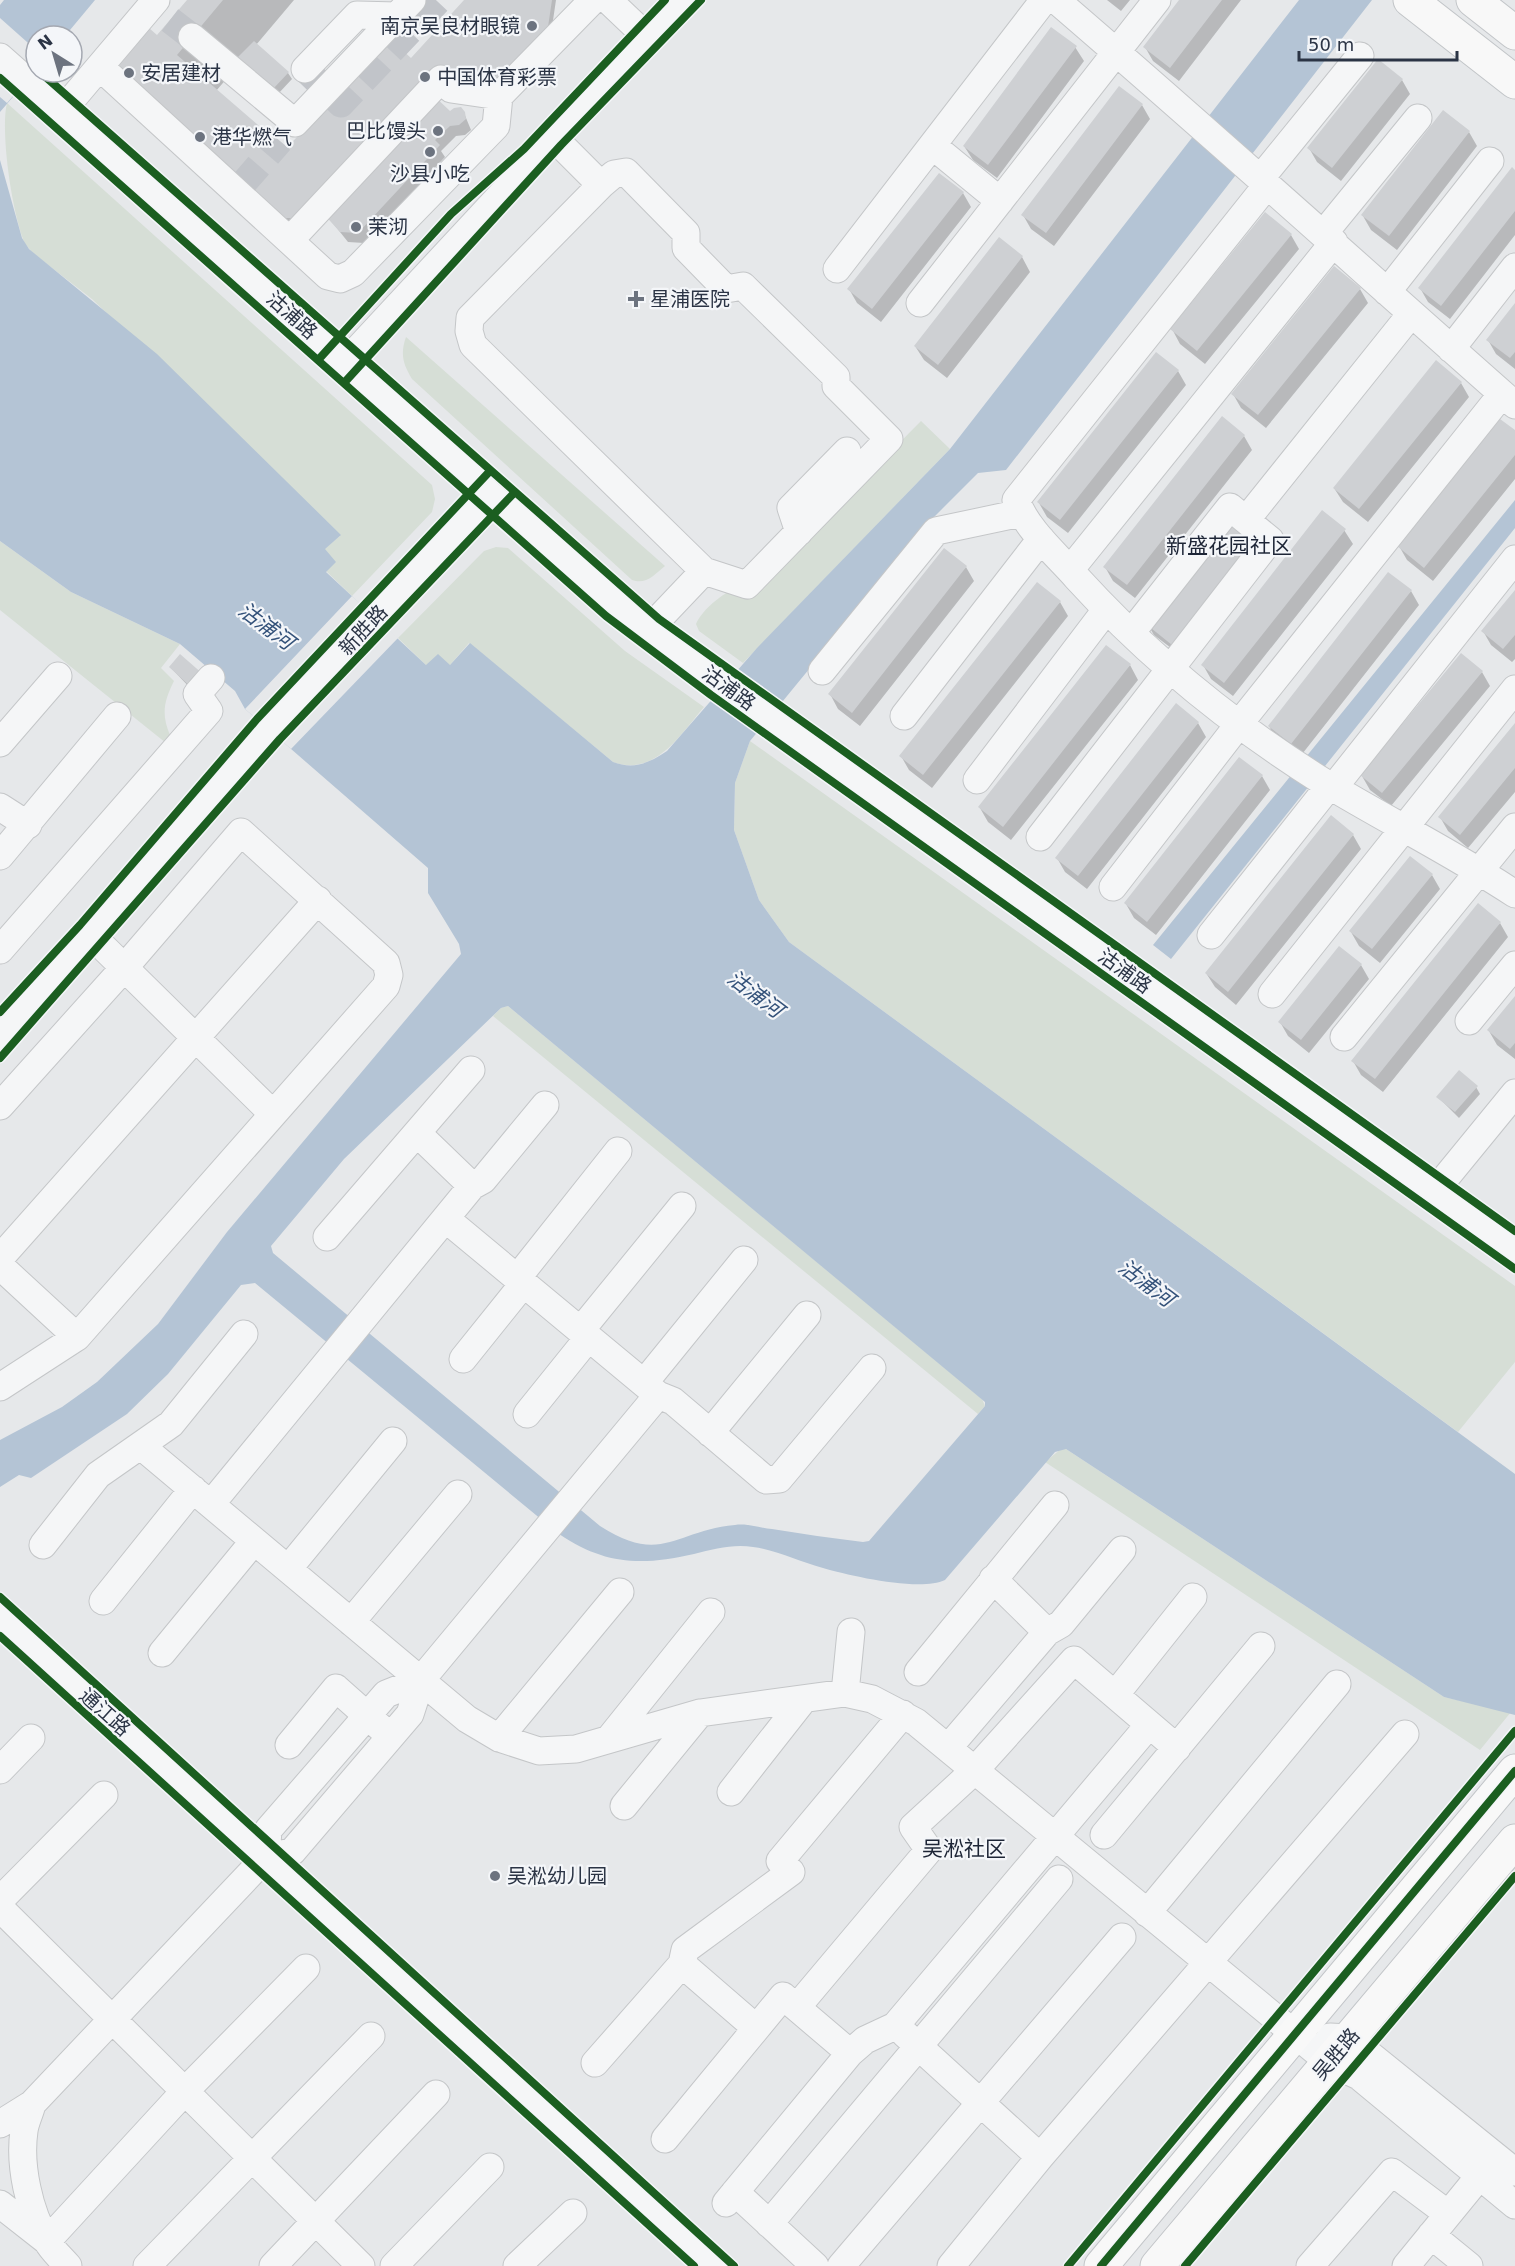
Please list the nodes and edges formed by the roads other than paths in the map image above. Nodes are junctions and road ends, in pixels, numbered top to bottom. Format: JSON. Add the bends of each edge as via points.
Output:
{"nodes":[{"id":1,"x":593,"y":0,"type":"edge"},
{"id":2,"x":608,"y":0,"type":"edge"},
{"id":3,"x":682,"y":0,"type":"edge"},
{"id":4,"x":1044,"y":0,"type":"edge"},
{"id":5,"x":1056,"y":0,"type":"edge"},
{"id":6,"x":1157,"y":0,"type":"edge"},
{"id":7,"x":1410,"y":0,"type":"edge"},
{"id":8,"x":1473,"y":0,"type":"edge"},
{"id":9,"x":160,"y":8,"type":"edge"},
{"id":10,"x":405,"y":8,"type":"edge"},
{"id":11,"x":1515,"y":33,"type":"edge"},
{"id":12,"x":192,"y":37,"type":"tunnel mouth"},
{"id":13,"x":648,"y":38,"type":"junction"},
{"id":14,"x":1116,"y":52,"type":"junction"},
{"id":15,"x":1360,"y":56,"type":"dead end"},
{"id":16,"x":0,"y":57,"type":"edge"},
{"id":17,"x":100,"y":66,"type":"junction"},
{"id":18,"x":305,"y":69,"type":"dead end"},
{"id":19,"x":1515,"y":82,"type":"edge"},
{"id":20,"x":499,"y":96,"type":"junction"},
{"id":21,"x":62,"y":111,"type":"junction"},
{"id":22,"x":1418,"y":118,"type":"dead end"},
{"id":23,"x":555,"y":139,"type":"junction"},
{"id":24,"x":933,"y":146,"type":"junction"},
{"id":25,"x":1490,"y":161,"type":"dead end"},
{"id":26,"x":1258,"y":177,"type":"junction"},
{"id":27,"x":601,"y":185,"type":"junction"},
{"id":28,"x":1000,"y":201,"type":"junction"},
{"id":29,"x":1329,"y":238,"type":"junction"},
{"id":30,"x":290,"y":240,"type":"junction"},
{"id":31,"x":1515,"y":267,"type":"edge"},
{"id":32,"x":837,"y":268,"type":"dead end"},
{"id":33,"x":1387,"y":292,"type":"junction"},
{"id":34,"x":920,"y":303,"type":"dead end"},
{"id":35,"x":1411,"y":314,"type":"junction"},
{"id":36,"x":1451,"y":349,"type":"junction"},
{"id":37,"x":345,"y":363,"type":"junction"},
{"id":38,"x":1509,"y":400,"type":"edge"},
{"id":39,"x":846,"y":451,"type":"dead end"},
{"id":40,"x":489,"y":494,"type":"junction"},
{"id":41,"x":1021,"y":513,"type":"junction"},
{"id":42,"x":1246,"y":520,"type":"junction"},
{"id":43,"x":799,"y":532,"type":"junction"},
{"id":44,"x":1041,"y":538,"type":"junction"},
{"id":45,"x":1515,"y":559,"type":"edge"},
{"id":46,"x":1070,"y":570,"type":"junction"},
{"id":47,"x":704,"y":571,"type":"junction"},
{"id":48,"x":1106,"y":610,"type":"junction"},
{"id":49,"x":648,"y":630,"type":"junction"},
{"id":50,"x":1131,"y":633,"type":"junction"},
{"id":51,"x":1172,"y":669,"type":"junction"},
{"id":52,"x":822,"y":670,"type":"dead end"},
{"id":53,"x":58,"y":676,"type":"dead end"},
{"id":54,"x":211,"y":678,"type":"dead end"},
{"id":55,"x":1515,"y":689,"type":"edge"},
{"id":56,"x":117,"y":716,"type":"dead end"},
{"id":57,"x":904,"y":716,"type":"dead end"},
{"id":58,"x":1239,"y":723,"type":"junction"},
{"id":59,"x":0,"y":743,"type":"edge"},
{"id":60,"x":977,"y":780,"type":"dead end"},
{"id":61,"x":1329,"y":784,"type":"junction"},
{"id":62,"x":0,"y":807,"type":"edge"},
{"id":63,"x":28,"y":825,"type":"junction"},
{"id":64,"x":1404,"y":827,"type":"junction"},
{"id":65,"x":1515,"y":827,"type":"edge"},
{"id":66,"x":1040,"y":837,"type":"dead end"},
{"id":67,"x":0,"y":856,"type":"edge"},
{"id":68,"x":1479,"y":871,"type":"junction"},
{"id":69,"x":1113,"y":887,"type":"dead end"},
{"id":70,"x":1515,"y":894,"type":"edge"},
{"id":71,"x":318,"y":900,"type":"junction"},
{"id":72,"x":1211,"y":935,"type":"dead end"},
{"id":73,"x":92,"y":936,"type":"junction"},
{"id":74,"x":0,"y":950,"type":"edge"},
{"id":75,"x":1515,"y":965,"type":"edge"},
{"id":76,"x":124,"y":968,"type":"junction"},
{"id":77,"x":1272,"y":994,"type":"dead end"},
{"id":78,"x":1469,"y":1021,"type":"dead end"},
{"id":79,"x":1344,"y":1037,"type":"dead end"},
{"id":80,"x":0,"y":1038,"type":"edge"},
{"id":81,"x":195,"y":1038,"type":"junction"},
{"id":82,"x":471,"y":1070,"type":"dead end"},
{"id":83,"x":1515,"y":1093,"type":"edge"},
{"id":84,"x":545,"y":1105,"type":"dead end"},
{"id":85,"x":0,"y":1106,"type":"edge"},
{"id":86,"x":273,"y":1114,"type":"junction"},
{"id":87,"x":417,"y":1133,"type":"junction"},
{"id":88,"x":618,"y":1151,"type":"dead end"},
{"id":89,"x":472,"y":1186,"type":"junction"},
{"id":90,"x":1434,"y":1192,"type":"junction"},
{"id":91,"x":682,"y":1206,"type":"dead end"},
{"id":92,"x":446,"y":1219,"type":"junction"},
{"id":93,"x":327,"y":1237,"type":"dead end"},
{"id":94,"x":1515,"y":1250,"type":"edge"},
{"id":95,"x":0,"y":1258,"type":"edge"},
{"id":96,"x":744,"y":1260,"type":"dead end"},
{"id":97,"x":0,"y":1266,"type":"edge"},
{"id":98,"x":521,"y":1280,"type":"junction"},
{"id":99,"x":807,"y":1315,"type":"dead end"},
{"id":100,"x":244,"y":1334,"type":"dead end"},
{"id":101,"x":585,"y":1334,"type":"junction"},
{"id":102,"x":77,"y":1336,"type":"junction"},
{"id":103,"x":463,"y":1359,"type":"dead end"},
{"id":104,"x":872,"y":1368,"type":"dead end"},
{"id":105,"x":0,"y":1387,"type":"edge"},
{"id":106,"x":651,"y":1389,"type":"junction"},
{"id":107,"x":527,"y":1414,"type":"dead end"},
{"id":108,"x":710,"y":1433,"type":"junction"},
{"id":109,"x":393,"y":1441,"type":"dead end"},
{"id":110,"x":141,"y":1446,"type":"junction"},
{"id":111,"x":458,"y":1494,"type":"dead end"},
{"id":112,"x":202,"y":1497,"type":"junction"},
{"id":113,"x":1055,"y":1505,"type":"dead end"},
{"id":114,"x":254,"y":1541,"type":"junction"},
{"id":115,"x":43,"y":1545,"type":"dead end"},
{"id":116,"x":1122,"y":1550,"type":"dead end"},
{"id":117,"x":288,"y":1569,"type":"junction"},
{"id":118,"x":993,"y":1579,"type":"junction"},
{"id":119,"x":620,"y":1592,"type":"dead end"},
{"id":120,"x":1193,"y":1598,"type":"dead end"},
{"id":121,"x":103,"y":1601,"type":"dead end"},
{"id":122,"x":711,"y":1612,"type":"dead end"},
{"id":123,"x":0,"y":1617,"type":"edge"},
{"id":124,"x":351,"y":1622,"type":"junction"},
{"id":125,"x":851,"y":1632,"type":"dead end"},
{"id":126,"x":1047,"y":1632,"type":"junction"},
{"id":127,"x":1261,"y":1646,"type":"dead end"},
{"id":128,"x":162,"y":1653,"type":"dead end"},
{"id":129,"x":918,"y":1672,"type":"dead end"},
{"id":130,"x":421,"y":1680,"type":"junction"},
{"id":131,"x":1337,"y":1684,"type":"dead end"},
{"id":132,"x":845,"y":1694,"type":"junction"},
{"id":133,"x":1115,"y":1695,"type":"junction"},
{"id":134,"x":804,"y":1699,"type":"junction"},
{"id":135,"x":700,"y":1713,"type":"junction"},
{"id":136,"x":903,"y":1714,"type":"junction"},
{"id":137,"x":367,"y":1715,"type":"junction"},
{"id":138,"x":1149,"y":1725,"type":"junction"},
{"id":139,"x":1405,"y":1734,"type":"dead end"},
{"id":140,"x":390,"y":1737,"type":"junction"},
{"id":141,"x":31,"y":1738,"type":"dead end"},
{"id":142,"x":499,"y":1738,"type":"junction"},
{"id":143,"x":609,"y":1739,"type":"junction"},
{"id":144,"x":289,"y":1745,"type":"dead end"},
{"id":145,"x":948,"y":1748,"type":"junction"},
{"id":146,"x":1177,"y":1748,"type":"junction"},
{"id":147,"x":0,"y":1770,"type":"edge"},
{"id":148,"x":975,"y":1770,"type":"junction"},
{"id":149,"x":1515,"y":1771,"type":"edge"},
{"id":150,"x":731,"y":1792,"type":"dead end"},
{"id":151,"x":104,"y":1795,"type":"dead end"},
{"id":152,"x":624,"y":1806,"type":"dead end"},
{"id":153,"x":1104,"y":1835,"type":"dead end"},
{"id":154,"x":1056,"y":1838,"type":"junction"},
{"id":155,"x":1515,"y":1841,"type":"edge"},
{"id":156,"x":266,"y":1857,"type":"junction"},
{"id":157,"x":1059,"y":1879,"type":"dead end"},
{"id":158,"x":0,"y":1900,"type":"edge"},
{"id":159,"x":0,"y":1908,"type":"edge"},
{"id":160,"x":1147,"y":1913,"type":"junction"},
{"id":161,"x":1122,"y":1937,"type":"dead end"},
{"id":162,"x":1208,"y":1963,"type":"junction"},
{"id":163,"x":682,"y":1964,"type":"junction"},
{"id":164,"x":306,"y":1968,"type":"dead end"},
{"id":165,"x":797,"y":2007,"type":"junction"},
{"id":166,"x":112,"y":2018,"type":"junction"},
{"id":167,"x":895,"y":2026,"type":"junction"},
{"id":168,"x":756,"y":2028,"type":"junction"},
{"id":169,"x":1293,"y":2034,"type":"junction"},
{"id":170,"x":371,"y":2036,"type":"dead end"},
{"id":171,"x":918,"y":2046,"type":"junction"},
{"id":172,"x":1339,"y":2050,"type":"junction"},
{"id":173,"x":850,"y":2053,"type":"junction"},
{"id":174,"x":595,"y":2063,"type":"dead end"},
{"id":175,"x":185,"y":2091,"type":"junction"},
{"id":176,"x":436,"y":2094,"type":"dead end"},
{"id":177,"x":980,"y":2102,"type":"junction"},
{"id":178,"x":32,"y":2104,"type":"junction"},
{"id":179,"x":0,"y":2124,"type":"edge"},
{"id":180,"x":665,"y":2139,"type":"dead end"},
{"id":181,"x":1041,"y":2157,"type":"junction"},
{"id":182,"x":252,"y":2158,"type":"junction"},
{"id":183,"x":490,"y":2167,"type":"dead end"},
{"id":184,"x":1496,"y":2168,"type":"edge"},
{"id":185,"x":1515,"y":2205,"type":"edge"},
{"id":186,"x":1,"y":2208,"type":"edge"},
{"id":187,"x":573,"y":2213,"type":"dead end"},
{"id":188,"x":1448,"y":2214,"type":"junction"},
{"id":189,"x":316,"y":2221,"type":"junction"},
{"id":190,"x":769,"y":2224,"type":"junction"},
{"id":191,"x":1431,"y":2235,"type":"junction"},
{"id":192,"x":47,"y":2241,"type":"junction"},
{"id":193,"x":68,"y":2266,"type":"edge"},
{"id":194,"x":147,"y":2266,"type":"edge"},
{"id":195,"x":273,"y":2266,"type":"edge"},
{"id":196,"x":361,"y":2266,"type":"edge"},
{"id":197,"x":394,"y":2266,"type":"edge"},
{"id":198,"x":517,"y":2266,"type":"edge"},
{"id":199,"x":716,"y":2266,"type":"edge"},
{"id":200,"x":815,"y":2266,"type":"edge"},
{"id":201,"x":841,"y":2266,"type":"edge"},
{"id":202,"x":951,"y":2266,"type":"edge"},
{"id":203,"x":1101,"y":2266,"type":"edge"},
{"id":204,"x":1157,"y":2266,"type":"edge"},
{"id":205,"x":1310,"y":2266,"type":"edge"},
{"id":206,"x":1406,"y":2266,"type":"edge"},
{"id":207,"x":1469,"y":2266,"type":"edge"}],
"edges":[{"from":1,"to":20,"type":"street"},
{"from":2,"to":13,"type":"street"},
{"from":3,"to":13,"type":"street"},
{"from":4,"to":24,"type":"street"},
{"from":5,"to":14,"type":"street"},
{"from":6,"to":14,"type":"street"},
{"from":7,"to":19,"type":"main road"},
{"from":8,"to":11,"type":"main road"},
{"from":9,"to":17,"type":"street"},
{"from":10,"to":12,"type":"street","via":[[288,132]]},
{"from":10,"to":18,"type":"street","via":[[357,15]]},
{"from":13,"to":23,"type":"street"},
{"from":14,"to":26,"type":"street"},
{"from":14,"to":28,"type":"street"},
{"from":15,"to":26,"type":"street"},
{"from":16,"to":21,"type":"street","name":"沽浦路"},
{"from":17,"to":21,"type":"street"},
{"from":17,"to":30,"type":"street"},
{"from":20,"to":30,"type":"street","via":[[451,89],[441,79]]},
{"from":20,"to":30,"type":"street","via":[[496,126],[353,273],[340,279],[328,276]]},
{"from":21,"to":37,"type":"street","name":"沽浦路"},
{"from":22,"to":29,"type":"street"},
{"from":23,"to":27,"type":"street"},
{"from":23,"to":37,"type":"street"},
{"from":24,"to":28,"type":"street"},
{"from":24,"to":32,"type":"street"},
{"from":25,"to":33,"type":"street"},
{"from":26,"to":29,"type":"street"},
{"from":26,"to":41,"type":"street","via":[[1016,500]]},
{"from":27,"to":43,"type":"street","via":[[614,174],[626,172],[634,179],[686,233],[686,248],[718,281],[726,289],[743,286],[836,377],[836,386],[889,439]]},
{"from":27,"to":47,"type":"street","via":[[470,318],[469,331],[473,345]]},
{"from":28,"to":34,"type":"street"},
{"from":29,"to":33,"type":"street"},
{"from":29,"to":46,"type":"street"},
{"from":31,"to":36,"type":"street"},
{"from":33,"to":35,"type":"street"},
{"from":35,"to":36,"type":"street"},
{"from":35,"to":42,"type":"street"},
{"from":36,"to":38,"type":"street"},
{"from":37,"to":40,"type":"street","name":"沽浦路"},
{"from":38,"to":58,"type":"street"},
{"from":39,"to":43,"type":"street","via":[[791,508]]},
{"from":40,"to":49,"type":"street","name":"沽浦路"},
{"from":40,"to":73,"type":"street","name":"新胜路","via":[[270,730]]},
{"from":41,"to":44,"type":"street"},
{"from":41,"to":52,"type":"street","via":[[936,531]]},
{"from":42,"to":50,"type":"street","via":[[1230,507]]},
{"from":42,"to":51,"type":"street","via":[[1270,540]]},
{"from":43,"to":47,"type":"street","via":[[747,585]]},
{"from":44,"to":46,"type":"street"},
{"from":44,"to":57,"type":"street"},
{"from":45,"to":61,"type":"street"},
{"from":46,"to":48,"type":"street"},
{"from":47,"to":49,"type":"street"},
{"from":48,"to":50,"type":"street"},
{"from":48,"to":60,"type":"street"},
{"from":49,"to":90,"type":"street","name":"沽浦路"},
{"from":50,"to":51,"type":"street"},
{"from":51,"to":58,"type":"street"},
{"from":51,"to":66,"type":"street"},
{"from":53,"to":59,"type":"street"},
{"from":54,"to":74,"type":"street","via":[[197,694],[209,711]]},
{"from":55,"to":64,"type":"street"},
{"from":56,"to":63,"type":"street"},
{"from":58,"to":61,"type":"street"},
{"from":58,"to":69,"type":"street"},
{"from":61,"to":64,"type":"street"},
{"from":61,"to":72,"type":"street"},
{"from":62,"to":63,"type":"street"},
{"from":63,"to":67,"type":"street"},
{"from":64,"to":68,"type":"street"},
{"from":64,"to":77,"type":"street"},
{"from":65,"to":68,"type":"street"},
{"from":68,"to":70,"type":"street"},
{"from":68,"to":79,"type":"street"},
{"from":71,"to":76,"type":"street","via":[[241,832]]},
{"from":71,"to":81,"type":"street"},
{"from":71,"to":86,"type":"street","via":[[375,951],[386,963],[389,975],[386,986]]},
{"from":73,"to":76,"type":"street"},
{"from":73,"to":80,"type":"street","name":"新胜路"},
{"from":75,"to":78,"type":"street"},
{"from":76,"to":81,"type":"street"},
{"from":76,"to":85,"type":"street"},
{"from":81,"to":86,"type":"street"},
{"from":81,"to":95,"type":"street"},
{"from":82,"to":87,"type":"street"},
{"from":83,"to":90,"type":"street"},
{"from":84,"to":89,"type":"street","via":[[483,1180]]},
{"from":86,"to":102,"type":"street"},
{"from":87,"to":89,"type":"street"},
{"from":87,"to":93,"type":"street"},
{"from":88,"to":98,"type":"street"},
{"from":89,"to":92,"type":"street"},
{"from":90,"to":94,"type":"street","name":"沽浦路"},
{"from":91,"to":101,"type":"street"},
{"from":92,"to":98,"type":"street"},
{"from":92,"to":112,"type":"street","via":[[332,1356]]},
{"from":96,"to":106,"type":"street"},
{"from":97,"to":102,"type":"street"},
{"from":98,"to":101,"type":"street"},
{"from":98,"to":103,"type":"street"},
{"from":99,"to":108,"type":"street"},
{"from":100,"to":110,"type":"street","via":[[171,1424]]},
{"from":101,"to":106,"type":"street"},
{"from":101,"to":107,"type":"street"},
{"from":102,"to":105,"type":"street"},
{"from":104,"to":108,"type":"street","via":[[779,1479],[766,1480]]},
{"from":106,"to":108,"type":"street","via":[[674,1401]]},
{"from":106,"to":130,"type":"street","via":[[574,1496]]},
{"from":109,"to":117,"type":"street"},
{"from":110,"to":112,"type":"street"},
{"from":110,"to":115,"type":"street","via":[[98,1475]]},
{"from":111,"to":124,"type":"street"},
{"from":112,"to":114,"type":"street"},
{"from":112,"to":121,"type":"street"},
{"from":113,"to":118,"type":"street"},
{"from":114,"to":117,"type":"street"},
{"from":114,"to":128,"type":"street"},
{"from":116,"to":126,"type":"street","via":[[1061,1624]]},
{"from":117,"to":124,"type":"street"},
{"from":118,"to":126,"type":"street"},
{"from":118,"to":129,"type":"street"},
{"from":119,"to":142,"type":"street"},
{"from":120,"to":133,"type":"street"},
{"from":122,"to":143,"type":"street"},
{"from":123,"to":156,"type":"street","name":"通江路"},
{"from":124,"to":130,"type":"street"},
{"from":125,"to":132,"type":"street"},
{"from":126,"to":145,"type":"street"},
{"from":127,"to":146,"type":"street"},
{"from":130,"to":137,"type":"street","via":[[386,1694]]},
{"from":130,"to":140,"type":"street","via":[[410,1714]]},
{"from":130,"to":142,"type":"street","via":[[467,1719]]},
{"from":131,"to":160,"type":"street"},
{"from":132,"to":134,"type":"street"},
{"from":132,"to":136,"type":"street","via":[[872,1699]]},
{"from":133,"to":138,"type":"street"},
{"from":133,"to":148,"type":"street","via":[[1074,1660]]},
{"from":134,"to":135,"type":"street"},
{"from":134,"to":150,"type":"street"},
{"from":135,"to":143,"type":"street"},
{"from":135,"to":152,"type":"street"},
{"from":136,"to":145,"type":"street"},
{"from":136,"to":163,"type":"street","via":[[780,1861],[791,1872],[685,1950]]},
{"from":137,"to":140,"type":"street"},
{"from":137,"to":144,"type":"street","via":[[336,1688]]},
{"from":137,"to":156,"type":"street","via":[[268,1830]]},
{"from":138,"to":146,"type":"street"},
{"from":138,"to":154,"type":"street"},
{"from":139,"to":162,"type":"street"},
{"from":140,"to":156,"type":"street","via":[[292,1852]]},
{"from":141,"to":147,"type":"street"},
{"from":142,"to":143,"type":"street","via":[[539,1751],[576,1749]]},
{"from":145,"to":148,"type":"street"},
{"from":146,"to":153,"type":"street"},
{"from":148,"to":154,"type":"street"},
{"from":148,"to":165,"type":"street","via":[[913,1827],[929,1850]]},
{"from":149,"to":169,"type":"main road"},
{"from":151,"to":158,"type":"street"},
{"from":154,"to":160,"type":"street"},
{"from":154,"to":167,"type":"street"},
{"from":155,"to":172,"type":"main road","name":"吴胜路"},
{"from":156,"to":166,"type":"street"},
{"from":156,"to":199,"type":"street","name":"通江路"},
{"from":157,"to":171,"type":"street"},
{"from":159,"to":166,"type":"street"},
{"from":160,"to":162,"type":"street"},
{"from":161,"to":177,"type":"street"},
{"from":162,"to":169,"type":"street"},
{"from":162,"to":181,"type":"street"},
{"from":163,"to":168,"type":"street"},
{"from":163,"to":174,"type":"street"},
{"from":164,"to":175,"type":"street"},
{"from":165,"to":168,"type":"street","via":[[783,1996]]},
{"from":165,"to":173,"type":"street"},
{"from":166,"to":175,"type":"street"},
{"from":166,"to":178,"type":"street"},
{"from":167,"to":171,"type":"street"},
{"from":167,"to":173,"type":"street","via":[[865,2040]]},
{"from":168,"to":180,"type":"street"},
{"from":169,"to":172,"type":"street"},
{"from":169,"to":203,"type":"main road"},
{"from":170,"to":182,"type":"street"},
{"from":171,"to":177,"type":"street"},
{"from":171,"to":190,"type":"street"},
{"from":172,"to":184,"type":"street","via":[[1359,2076]]},
{"from":172,"to":204,"type":"main road","name":"吴胜路"},
{"from":173,"to":190,"type":"street","via":[[731,2198]]},
{"from":175,"to":182,"type":"street"},
{"from":175,"to":192,"type":"street"},
{"from":176,"to":189,"type":"street"},
{"from":177,"to":181,"type":"street"},
{"from":177,"to":201,"type":"street"},
{"from":178,"to":179,"type":"street"},
{"from":178,"to":192,"type":"street","via":[[24,2131],[24,2158],[34,2214]]},
{"from":181,"to":202,"type":"street"},
{"from":182,"to":189,"type":"street"},
{"from":182,"to":194,"type":"street"},
{"from":183,"to":197,"type":"street"},
{"from":184,"to":185,"type":"street"},
{"from":184,"to":188,"type":"street"},
{"from":186,"to":192,"type":"street"},
{"from":187,"to":198,"type":"street"},
{"from":188,"to":191,"type":"street"},
{"from":188,"to":205,"type":"street","via":[[1392,2172]]},
{"from":189,"to":195,"type":"street"},
{"from":189,"to":196,"type":"street"},
{"from":190,"to":200,"type":"street"},
{"from":191,"to":206,"type":"street"},
{"from":191,"to":207,"type":"street"},
{"from":192,"to":193,"type":"street"}]}
